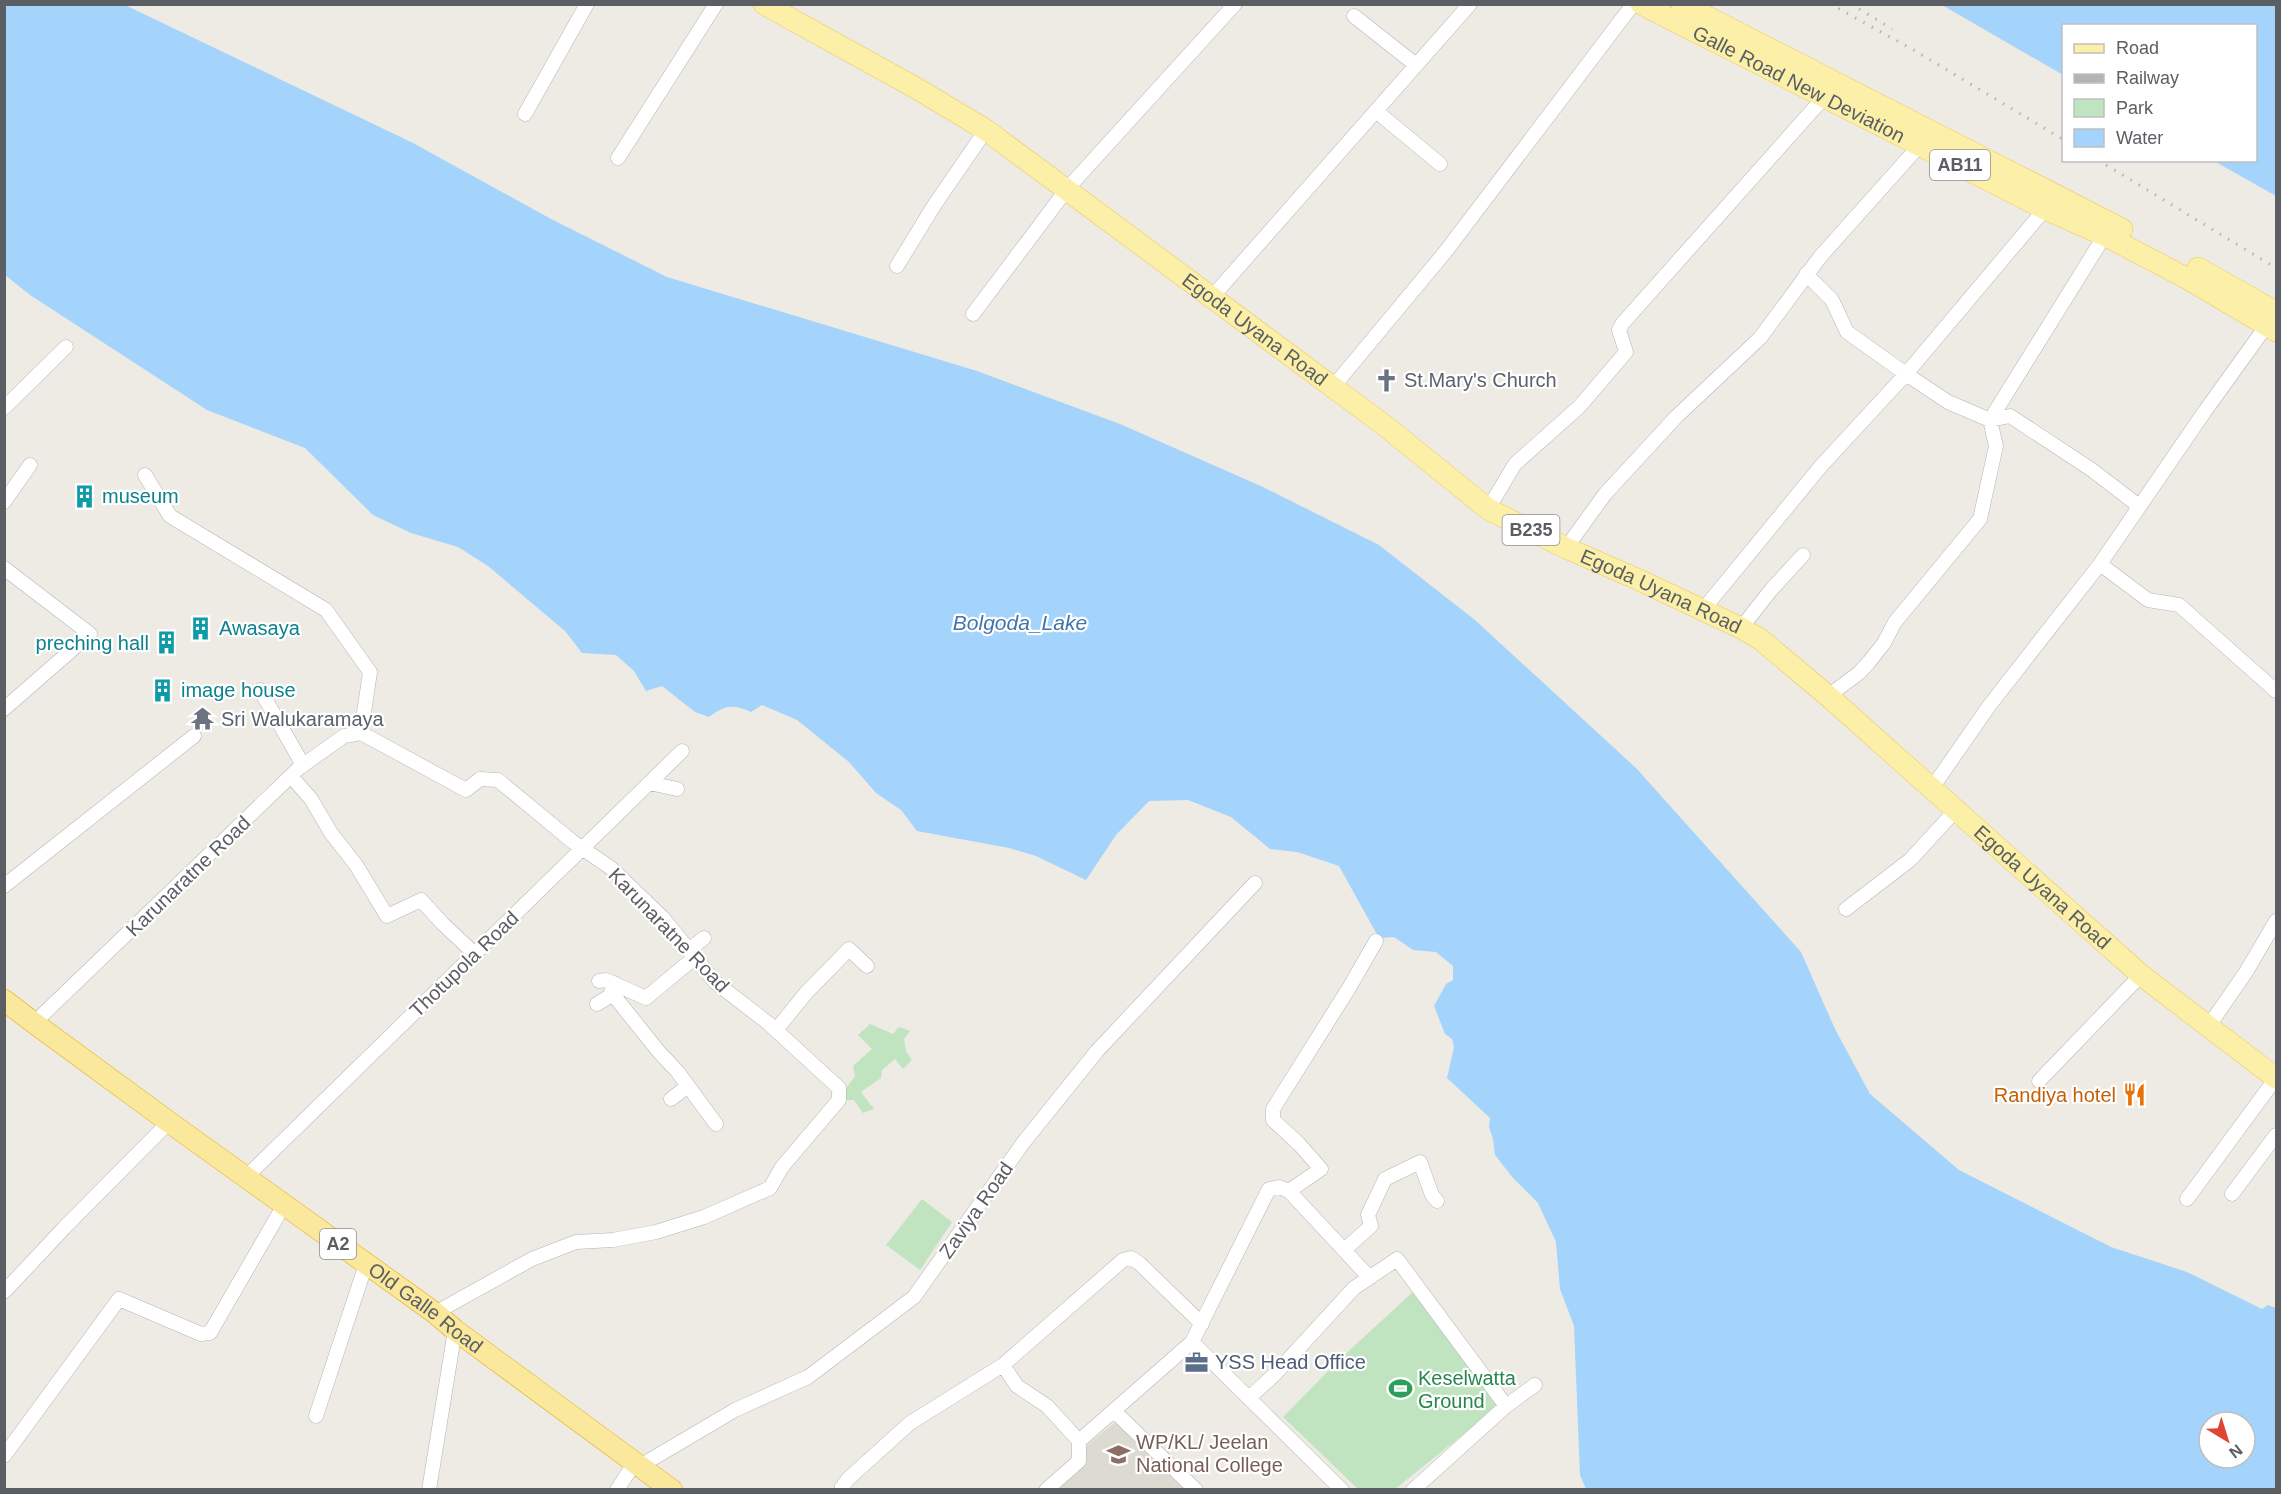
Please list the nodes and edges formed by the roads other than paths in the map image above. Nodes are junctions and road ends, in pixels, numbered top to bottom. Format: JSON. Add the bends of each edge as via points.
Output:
{"nodes":[{"id":1,"x":587,"y":4,"type":"edge"},
{"id":2,"x":716,"y":4,"type":"edge"},
{"id":3,"x":764,"y":4,"type":"edge"},
{"id":4,"x":1235,"y":4,"type":"edge"},
{"id":5,"x":1470,"y":4,"type":"edge"},
{"id":6,"x":1636,"y":4,"type":"edge"},
{"id":7,"x":1641,"y":4,"type":"edge"},
{"id":8,"x":1682,"y":4,"type":"edge"},
{"id":9,"x":1354,"y":16,"type":"dead end"},
{"id":10,"x":1416,"y":65,"type":"junction"},
{"id":11,"x":1828,"y":89,"type":"junction"},
{"id":12,"x":1376,"y":111,"type":"junction"},
{"id":13,"x":525,"y":114,"type":"dead end"},
{"id":14,"x":986,"y":130,"type":"junction"},
{"id":15,"x":1920,"y":145,"type":"junction"},
{"id":16,"x":618,"y":158,"type":"dead end"},
{"id":17,"x":1440,"y":164,"type":"dead end"},
{"id":18,"x":1067,"y":189,"type":"junction"},
{"id":19,"x":2045,"y":209,"type":"junction"},
{"id":20,"x":2111,"y":231,"type":"junction"},
{"id":21,"x":897,"y":266,"type":"dead end"},
{"id":22,"x":1806,"y":274,"type":"junction"},
{"id":23,"x":1212,"y":297,"type":"junction"},
{"id":24,"x":973,"y":314,"type":"dead end"},
{"id":25,"x":2273,"y":323,"type":"edge"},
{"id":26,"x":66,"y":347,"type":"dead end"},
{"id":27,"x":1906,"y":374,"type":"junction"},
{"id":28,"x":1333,"y":387,"type":"junction"},
{"id":29,"x":4,"y":408,"type":"edge"},
{"id":30,"x":1990,"y":420,"type":"junction"},
{"id":31,"x":30,"y":465,"type":"dead end"},
{"id":32,"x":145,"y":475,"type":"dead end"},
{"id":33,"x":4,"y":502,"type":"edge"},
{"id":34,"x":2139,"y":506,"type":"junction"},
{"id":35,"x":1488,"y":509,"type":"junction"},
{"id":36,"x":1566,"y":548,"type":"junction"},
{"id":37,"x":1803,"y":555,"type":"dead end"},
{"id":38,"x":2100,"y":564,"type":"junction"},
{"id":39,"x":4,"y":568,"type":"edge"},
{"id":40,"x":1702,"y":610,"type":"junction"},
{"id":41,"x":1741,"y":628,"type":"junction"},
{"id":42,"x":260,"y":690,"type":"dead end"},
{"id":43,"x":2277,"y":691,"type":"edge"},
{"id":44,"x":1828,"y":696,"type":"junction"},
{"id":45,"x":4,"y":709,"type":"edge"},
{"id":46,"x":361,"y":733,"type":"junction"},
{"id":47,"x":194,"y":736,"type":"dead end"},
{"id":48,"x":682,"y":750,"type":"dead end"},
{"id":49,"x":303,"y":765,"type":"junction"},
{"id":50,"x":291,"y":776,"type":"junction"},
{"id":51,"x":649,"y":783,"type":"junction"},
{"id":52,"x":1932,"y":788,"type":"junction"},
{"id":53,"x":676,"y":789,"type":"dead end"},
{"id":54,"x":1956,"y":810,"type":"junction"},
{"id":55,"x":583,"y":848,"type":"junction"},
{"id":56,"x":1255,"y":883,"type":"dead end"},
{"id":57,"x":4,"y":885,"type":"edge"},
{"id":58,"x":1846,"y":909,"type":"dead end"},
{"id":59,"x":2277,"y":921,"type":"edge"},
{"id":60,"x":704,"y":938,"type":"dead end"},
{"id":61,"x":1376,"y":941,"type":"dead end"},
{"id":62,"x":475,"y":954,"type":"junction"},
{"id":63,"x":691,"y":954,"type":"junction"},
{"id":64,"x":867,"y":966,"type":"dead end"},
{"id":65,"x":2141,"y":975,"type":"junction"},
{"id":66,"x":599,"y":981,"type":"dead end"},
{"id":67,"x":612,"y":990,"type":"junction"},
{"id":68,"x":4,"y":1000,"type":"edge"},
{"id":69,"x":597,"y":1004,"type":"dead end"},
{"id":70,"x":34,"y":1023,"type":"junction"},
{"id":71,"x":2208,"y":1027,"type":"junction"},
{"id":72,"x":776,"y":1030,"type":"junction"},
{"id":73,"x":2276,"y":1078,"type":"edge"},
{"id":74,"x":2039,"y":1081,"type":"dead end"},
{"id":75,"x":688,"y":1086,"type":"junction"},
{"id":76,"x":671,"y":1099,"type":"dead end"},
{"id":77,"x":169,"y":1122,"type":"junction"},
{"id":78,"x":716,"y":1124,"type":"dead end"},
{"id":79,"x":2277,"y":1135,"type":"edge"},
{"id":80,"x":245,"y":1178,"type":"junction"},
{"id":81,"x":1289,"y":1191,"type":"junction"},
{"id":82,"x":2232,"y":1194,"type":"dead end"},
{"id":83,"x":2187,"y":1199,"type":"dead end"},
{"id":84,"x":1437,"y":1201,"type":"dead end"},
{"id":85,"x":284,"y":1205,"type":"junction"},
{"id":86,"x":1344,"y":1250,"type":"junction"},
{"id":87,"x":366,"y":1264,"type":"junction"},
{"id":88,"x":1369,"y":1277,"type":"junction"},
{"id":89,"x":4,"y":1292,"type":"edge"},
{"id":90,"x":435,"y":1313,"type":"junction"},
{"id":91,"x":1202,"y":1324,"type":"junction"},
{"id":92,"x":455,"y":1330,"type":"junction"},
{"id":93,"x":1192,"y":1342,"type":"junction"},
{"id":94,"x":1003,"y":1365,"type":"junction"},
{"id":95,"x":1535,"y":1385,"type":"dead end"},
{"id":96,"x":1249,"y":1398,"type":"junction"},
{"id":97,"x":1506,"y":1406,"type":"junction"},
{"id":98,"x":1114,"y":1411,"type":"junction"},
{"id":99,"x":316,"y":1416,"type":"dead end"},
{"id":100,"x":1079,"y":1442,"type":"junction"},
{"id":101,"x":4,"y":1456,"type":"edge"},
{"id":102,"x":638,"y":1464,"type":"junction"},
{"id":103,"x":429,"y":1490,"type":"edge"},
{"id":104,"x":617,"y":1490,"type":"edge"},
{"id":105,"x":672,"y":1490,"type":"edge"},
{"id":106,"x":844,"y":1490,"type":"edge"},
{"id":107,"x":1046,"y":1490,"type":"edge"},
{"id":108,"x":1196,"y":1490,"type":"edge"},
{"id":109,"x":1342,"y":1490,"type":"edge"},
{"id":110,"x":1413,"y":1490,"type":"edge"}],
"edges":[{"from":1,"to":13,"type":"street"},
{"from":2,"to":16,"type":"street"},
{"from":3,"to":14,"type":"main road","name":"Egoda Uyana Road","number":"B235"},
{"from":4,"to":18,"type":"street"},
{"from":5,"to":10,"type":"street"},
{"from":6,"to":28,"type":"street","via":[[1446,251]]},
{"from":7,"to":11,"type":"main road","name":"Galle Road New Deviation","number":"AB11"},
{"from":8,"to":11,"type":"main road","name":"Galle Road New Deviation","number":"AB11"},
{"from":9,"to":10,"type":"street"},
{"from":10,"to":12,"type":"street"},
{"from":11,"to":15,"type":"main road","name":"Galle Road New Deviation","number":"AB11"},
{"from":11,"to":20,"type":"main road","name":"Galle Road New Deviation","number":"AB11"},
{"from":11,"to":35,"type":"street","via":[[1622,324],[1619,330],[1626,352],[1579,407],[1515,464]]},
{"from":12,"to":17,"type":"street"},
{"from":12,"to":23,"type":"street"},
{"from":14,"to":18,"type":"main road","name":"Egoda Uyana Road","number":"B235"},
{"from":14,"to":21,"type":"street"},
{"from":15,"to":19,"type":"main road","name":"Galle Road New Deviation","number":"AB11"},
{"from":15,"to":22,"type":"street"},
{"from":18,"to":23,"type":"main road","name":"Egoda Uyana Road","number":"B235"},
{"from":18,"to":24,"type":"street"},
{"from":19,"to":20,"type":"main road","name":"Galle Road New Deviation","number":"AB11"},
{"from":19,"to":27,"type":"street"},
{"from":20,"to":25,"type":"main road","name":"Galle Road New Deviation","number":"AB11","via":[[2194,266]]},
{"from":20,"to":30,"type":"street"},
{"from":22,"to":27,"type":"street","via":[[1832,300],[1847,332]]},
{"from":22,"to":36,"type":"street","via":[[1760,339],[1668,426],[1605,494]]},
{"from":23,"to":28,"type":"main road","name":"Egoda Uyana Road","number":"B235"},
{"from":25,"to":34,"type":"street"},
{"from":26,"to":29,"type":"street"},
{"from":27,"to":30,"type":"street","via":[[1948,402]]},
{"from":27,"to":40,"type":"street","via":[[1821,466]]},
{"from":28,"to":35,"type":"main road","name":"Egoda Uyana Road","number":"B235"},
{"from":30,"to":34,"type":"street","via":[[2010,416]]},
{"from":30,"to":44,"type":"street","via":[[1995,446],[1980,519],[1895,622],[1869,662]]},
{"from":31,"to":33,"type":"street"},
{"from":32,"to":46,"type":"street","via":[[170,516],[326,610],[370,672]]},
{"from":34,"to":38,"type":"street"},
{"from":35,"to":36,"type":"main road","name":"Egoda Uyana Road","number":"B235"},
{"from":36,"to":40,"type":"main road","name":"Egoda Uyana Road","number":"B235"},
{"from":37,"to":41,"type":"street"},
{"from":38,"to":43,"type":"street","via":[[2148,600],[2179,605]]},
{"from":38,"to":52,"type":"street","via":[[1989,706]]},
{"from":39,"to":45,"type":"street","via":[[90,634]]},
{"from":40,"to":41,"type":"main road","name":"Egoda Uyana Road","number":"B235"},
{"from":41,"to":44,"type":"main road","name":"Egoda Uyana Road","number":"B235","via":[[1760,639]]},
{"from":42,"to":49,"type":"street"},
{"from":44,"to":52,"type":"main road","name":"Egoda Uyana Road","number":"B235"},
{"from":46,"to":49,"type":"street","name":"Karunaratne Road","via":[[344,736]]},
{"from":46,"to":55,"type":"street","name":"Karunaratne Road","via":[[466,790],[480,778],[498,780]]},
{"from":47,"to":57,"type":"street"},
{"from":48,"to":51,"type":"street","name":"Thotupola Road"},
{"from":49,"to":50,"type":"street","name":"Karunaratne Road"},
{"from":50,"to":62,"type":"street","via":[[311,799],[387,916],[421,900]]},
{"from":50,"to":70,"type":"street","name":"Karunaratne Road"},
{"from":51,"to":53,"type":"street"},
{"from":51,"to":55,"type":"street","name":"Thotupola Road"},
{"from":52,"to":54,"type":"main road","name":"Egoda Uyana Road","number":"B235"},
{"from":54,"to":58,"type":"street","via":[[1910,860]]},
{"from":54,"to":65,"type":"main road","name":"Egoda Uyana Road","number":"B235"},
{"from":55,"to":62,"type":"street","name":"Thotupola Road"},
{"from":55,"to":63,"type":"street","name":"Karunaratne Road","via":[[611,868],[663,918]]},
{"from":56,"to":102,"type":"street","name":"Zaviya Road","via":[[1097,1052],[1023,1143],[914,1298],[808,1377],[735,1410]]},
{"from":59,"to":71,"type":"street"},
{"from":60,"to":63,"type":"street"},
{"from":61,"to":81,"type":"street","via":[[1273,1109],[1273,1120],[1321,1169]]},
{"from":62,"to":80,"type":"street","name":"Thotupola Road"},
{"from":63,"to":67,"type":"street","via":[[646,998]]},
{"from":63,"to":72,"type":"street","name":"Karunaratne Road","via":[[715,982]]},
{"from":64,"to":72,"type":"street","via":[[849,949]]},
{"from":65,"to":71,"type":"main road","name":"Egoda Uyana Road","number":"B235"},
{"from":65,"to":74,"type":"street"},
{"from":66,"to":67,"type":"street"},
{"from":67,"to":69,"type":"street"},
{"from":67,"to":75,"type":"street"},
{"from":68,"to":70,"type":"highway","name":"Old Galle Road","number":"A2"},
{"from":70,"to":77,"type":"highway","name":"Old Galle Road","number":"A2"},
{"from":71,"to":73,"type":"main road","name":"Egoda Uyana Road","number":"B235"},
{"from":72,"to":90,"type":"street","name":"Karunaratne Road","via":[[839,1088],[839,1100],[782,1167],[770,1188],[704,1217],[656,1232],[576,1242],[532,1259]]},
{"from":73,"to":83,"type":"street"},
{"from":75,"to":76,"type":"street"},
{"from":75,"to":78,"type":"street"},
{"from":77,"to":80,"type":"highway","name":"Old Galle Road","number":"A2"},
{"from":77,"to":89,"type":"street"},
{"from":79,"to":82,"type":"street"},
{"from":80,"to":85,"type":"highway","name":"Old Galle Road","number":"A2"},
{"from":81,"to":86,"type":"street"},
{"from":81,"to":91,"type":"street","via":[[1269,1189]]},
{"from":84,"to":86,"type":"street","via":[[1420,1162],[1385,1179],[1368,1215],[1371,1226]]},
{"from":85,"to":87,"type":"highway","name":"Old Galle Road","number":"A2"},
{"from":85,"to":101,"type":"street","via":[[210,1333],[201,1334],[119,1299]]},
{"from":86,"to":88,"type":"street"},
{"from":87,"to":90,"type":"highway","name":"Old Galle Road","number":"A2"},
{"from":87,"to":99,"type":"street"},
{"from":88,"to":96,"type":"street"},
{"from":88,"to":97,"type":"street","via":[[1397,1258]]},
{"from":90,"to":92,"type":"highway","name":"Old Galle Road","number":"A2"},
{"from":91,"to":93,"type":"street"},
{"from":91,"to":94,"type":"street","via":[[1131,1258],[1123,1260]]},
{"from":92,"to":102,"type":"highway","name":"Old Galle Road","number":"A2"},
{"from":92,"to":103,"type":"street"},
{"from":93,"to":96,"type":"street"},
{"from":93,"to":98,"type":"street"},
{"from":94,"to":100,"type":"street","via":[[1017,1386],[1047,1406]]},
{"from":94,"to":106,"type":"street","via":[[910,1423],[848,1479]]},
{"from":95,"to":97,"type":"street"},
{"from":96,"to":109,"type":"street"},
{"from":97,"to":110,"type":"street"},
{"from":98,"to":100,"type":"street"},
{"from":98,"to":108,"type":"street"},
{"from":100,"to":107,"type":"street","via":[[1078,1461]]},
{"from":102,"to":104,"type":"street"},
{"from":102,"to":105,"type":"highway","name":"Old Galle Road","number":"A2"}]}
